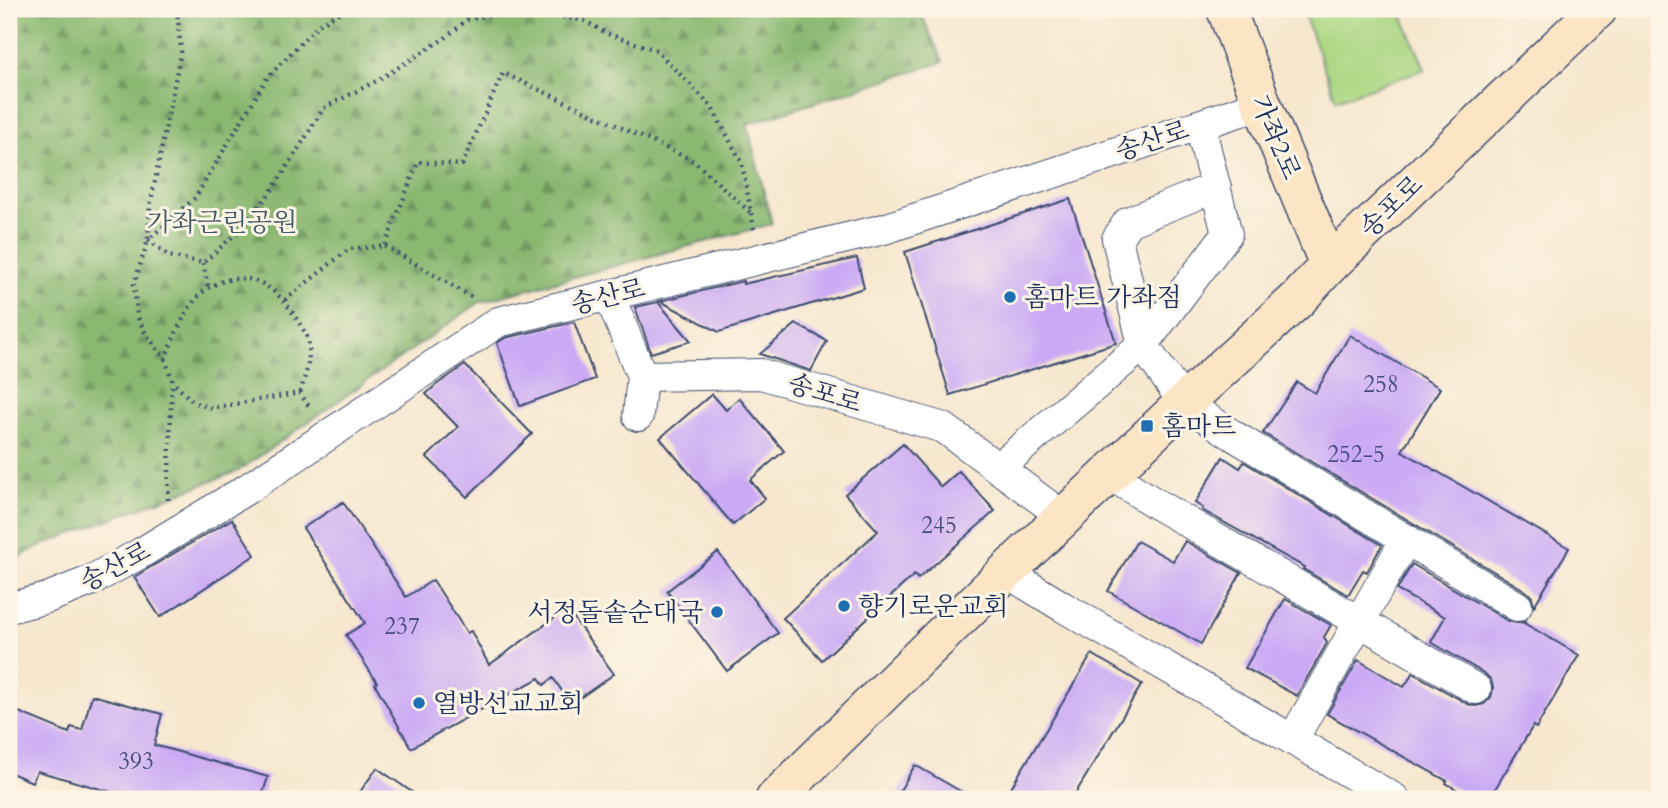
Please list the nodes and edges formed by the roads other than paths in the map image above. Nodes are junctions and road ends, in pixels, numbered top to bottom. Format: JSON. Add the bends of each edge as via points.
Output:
{"nodes":[{"id":1,"x":1226,"y":9,"type":"edge"},
{"id":2,"x":1598,"y":9,"type":"edge"},
{"id":3,"x":1262,"y":104,"type":"junction"},
{"id":4,"x":1200,"y":125,"type":"junction"},
{"id":5,"x":1216,"y":187,"type":"junction"},
{"id":6,"x":1329,"y":265,"type":"junction"},
{"id":7,"x":609,"y":295,"type":"junction"},
{"id":8,"x":1143,"y":345,"type":"junction"},
{"id":9,"x":642,"y":376,"type":"junction"},
{"id":10,"x":1184,"y":403,"type":"junction"},
{"id":11,"x":638,"y":416,"type":"dead end"},
{"id":12,"x":998,"y":468,"type":"junction"},
{"id":13,"x":1109,"y":474,"type":"junction"},
{"id":14,"x":1063,"y":517,"type":"junction"},
{"id":15,"x":1406,"y":539,"type":"junction"},
{"id":16,"x":1006,"y":572,"type":"junction"},
{"id":17,"x":1517,"y":606,"type":"dead end"},
{"id":18,"x":9,"y":608,"type":"edge"},
{"id":19,"x":1362,"y":621,"type":"junction"},
{"id":20,"x":1476,"y":689,"type":"dead end"},
{"id":21,"x":1293,"y":739,"type":"junction"},
{"id":22,"x":818,"y":758,"type":"junction"},
{"id":23,"x":775,"y":799,"type":"edge"},
{"id":24,"x":812,"y":799,"type":"edge"},
{"id":25,"x":1395,"y":799,"type":"edge"}],
"edges":[{"from":1,"to":3,"type":"street","name":"가좌2로"},
{"from":2,"to":6,"type":"street","name":"송포로"},
{"from":3,"to":4,"type":"street","name":"송산로"},
{"from":3,"to":6,"type":"street","name":"가좌2로"},
{"from":4,"to":5,"type":"street"},
{"from":4,"to":7,"type":"street","name":"송산로","via":[[884,229]]},
{"from":5,"to":8,"type":"street","via":[[1227,234]]},
{"from":5,"to":8,"type":"street","via":[[1128,222],[1117,239]]},
{"from":6,"to":10,"type":"street","name":"송포로"},
{"from":7,"to":9,"type":"street"},
{"from":7,"to":18,"type":"street","name":"송산로","via":[[498,322],[247,489],[141,553],[90,581]]},
{"from":8,"to":10,"type":"street"},
{"from":8,"to":12,"type":"street"},
{"from":9,"to":11,"type":"street"},
{"from":9,"to":12,"type":"street","name":"송포로","via":[[761,374],[944,428]]},
{"from":10,"to":13,"type":"street","name":"송포로"},
{"from":10,"to":15,"type":"street"},
{"from":12,"to":14,"type":"street","name":"송포로"},
{"from":13,"to":14,"type":"street","name":"송포로"},
{"from":13,"to":19,"type":"street"},
{"from":14,"to":16,"type":"street","name":"송포로"},
{"from":15,"to":17,"type":"street"},
{"from":15,"to":19,"type":"street"},
{"from":16,"to":21,"type":"street"},
{"from":16,"to":22,"type":"street","name":"송포로"},
{"from":19,"to":20,"type":"street"},
{"from":19,"to":21,"type":"street"},
{"from":21,"to":25,"type":"street"},
{"from":22,"to":23,"type":"street","name":"송포로"},
{"from":22,"to":24,"type":"street"}]}
